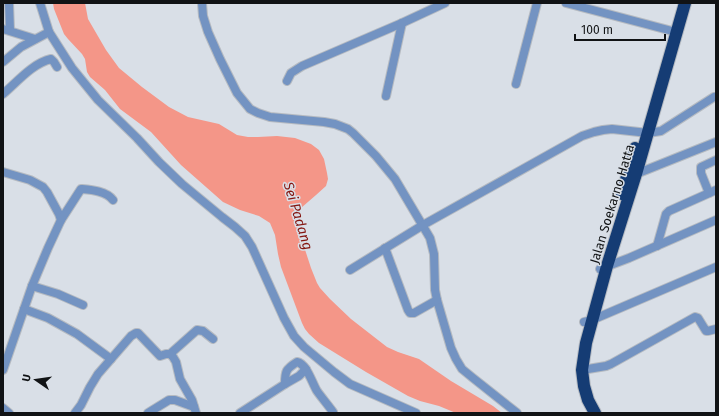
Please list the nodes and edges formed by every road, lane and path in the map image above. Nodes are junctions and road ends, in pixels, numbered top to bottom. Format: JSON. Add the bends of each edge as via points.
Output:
{"nodes":[{"id":1,"x":9,"y":3,"type":"edge"},
{"id":2,"x":40,"y":3,"type":"edge"},
{"id":3,"x":202,"y":3,"type":"edge"},
{"id":4,"x":445,"y":3,"type":"edge"},
{"id":5,"x":537,"y":3,"type":"edge"},
{"id":6,"x":566,"y":3,"type":"edge"},
{"id":7,"x":678,"y":3,"type":"edge"},
{"id":8,"x":685,"y":3,"type":"edge"},
{"id":9,"x":402,"y":23,"type":"junction"},
{"id":10,"x":7,"y":30,"type":"edge"},
{"id":11,"x":673,"y":31,"type":"junction"},
{"id":12,"x":49,"y":32,"type":"junction"},
{"id":13,"x":35,"y":39,"type":"junction"},
{"id":14,"x":3,"y":62,"type":"edge"},
{"id":15,"x":57,"y":67,"type":"dead end"},
{"id":16,"x":286,"y":81,"type":"dead end"},
{"id":17,"x":516,"y":84,"type":"dead end"},
{"id":18,"x":3,"y":94,"type":"edge"},
{"id":19,"x":386,"y":96,"type":"dead end"},
{"id":20,"x":714,"y":97,"type":"dead end"},
{"id":21,"x":644,"y":133,"type":"junction"},
{"id":22,"x":716,"y":142,"type":"edge"},
{"id":23,"x":716,"y":160,"type":"edge"},
{"id":24,"x":3,"y":172,"type":"edge"},
{"id":25,"x":636,"y":174,"type":"junction"},
{"id":26,"x":713,"y":191,"type":"edge"},
{"id":27,"x":113,"y":200,"type":"dead end"},
{"id":28,"x":61,"y":220,"type":"junction"},
{"id":29,"x":716,"y":220,"type":"edge"},
{"id":30,"x":423,"y":225,"type":"junction"},
{"id":31,"x":657,"y":246,"type":"junction"},
{"id":32,"x":385,"y":248,"type":"junction"},
{"id":33,"x":716,"y":266,"type":"edge"},
{"id":34,"x":604,"y":268,"type":"junction"},
{"id":35,"x":350,"y":270,"type":"dead end"},
{"id":36,"x":32,"y":286,"type":"junction"},
{"id":37,"x":437,"y":300,"type":"junction"},
{"id":38,"x":83,"y":305,"type":"dead end"},
{"id":39,"x":24,"y":309,"type":"junction"},
{"id":40,"x":588,"y":321,"type":"junction"},
{"id":41,"x":716,"y":329,"type":"edge"},
{"id":42,"x":213,"y":339,"type":"dead end"},
{"id":43,"x":170,"y":354,"type":"junction"},
{"id":44,"x":110,"y":359,"type":"junction"},
{"id":45,"x":306,"y":369,"type":"junction"},
{"id":46,"x":3,"y":370,"type":"edge"},
{"id":47,"x":582,"y":370,"type":"junction"},
{"id":48,"x":285,"y":384,"type":"junction"},
{"id":49,"x":3,"y":408,"type":"edge"},
{"id":50,"x":195,"y":410,"type":"edge"},
{"id":51,"x":333,"y":412,"type":"edge"},
{"id":52,"x":9,"y":413,"type":"edge"},
{"id":53,"x":75,"y":413,"type":"edge"},
{"id":54,"x":148,"y":413,"type":"edge"},
{"id":55,"x":240,"y":413,"type":"edge"},
{"id":56,"x":416,"y":413,"type":"edge"},
{"id":57,"x":517,"y":413,"type":"edge"},
{"id":58,"x":587,"y":413,"type":"edge"},
{"id":59,"x":594,"y":413,"type":"edge"}],
"edges":[{"from":1,"to":10,"type":"street"},
{"from":2,"to":12,"type":"street"},
{"from":3,"to":30,"type":"street","via":[[208,32],[220,59],[237,93],[250,109],[270,117],[324,122],[348,129],[395,179]]},
{"from":4,"to":9,"type":"street"},
{"from":5,"to":17,"type":"street"},
{"from":6,"to":11,"type":"street"},
{"from":7,"to":11,"type":"highway","name":"Jalan Soekarno Hatta"},
{"from":8,"to":11,"type":"highway","name":"Jalan Soekarno Hatta"},
{"from":9,"to":16,"type":"street","via":[[302,66],[291,73]]},
{"from":9,"to":19,"type":"street"},
{"from":10,"to":13,"type":"street"},
{"from":11,"to":21,"type":"highway","name":"Jalan Soekarno Hatta"},
{"from":12,"to":13,"type":"street"},
{"from":12,"to":56,"type":"street","via":[[72,68],[98,100],[182,184],[245,236],[284,318],[304,347],[350,384]]},
{"from":13,"to":14,"type":"street"},
{"from":15,"to":18,"type":"street","via":[[51,59],[44,61]]},
{"from":20,"to":21,"type":"street","via":[[661,131]]},
{"from":21,"to":25,"type":"highway","name":"Jalan Soekarno Hatta"},
{"from":21,"to":30,"type":"street","via":[[603,130],[582,136]]},
{"from":21,"to":34,"type":"highway","name":"Jalan Soekarno Hatta"},
{"from":22,"to":25,"type":"street"},
{"from":23,"to":26,"type":"street","via":[[701,167],[700,170]]},
{"from":24,"to":28,"type":"street","via":[[43,187]]},
{"from":25,"to":34,"type":"highway","name":"Jalan Soekarno Hatta"},
{"from":26,"to":31,"type":"street","via":[[666,214]]},
{"from":27,"to":28,"type":"street","via":[[104,193],[81,189]]},
{"from":28,"to":36,"type":"street"},
{"from":29,"to":31,"type":"street"},
{"from":30,"to":32,"type":"street"},
{"from":30,"to":37,"type":"street","via":[[433,250]]},
{"from":31,"to":34,"type":"street"},
{"from":32,"to":35,"type":"street"},
{"from":32,"to":37,"type":"street","via":[[410,313]]},
{"from":33,"to":40,"type":"street"},
{"from":34,"to":40,"type":"highway","name":"Jalan Soekarno Hatta"},
{"from":36,"to":38,"type":"street"},
{"from":36,"to":39,"type":"street"},
{"from":37,"to":57,"type":"street","via":[[451,348],[462,369]]},
{"from":39,"to":44,"type":"street","via":[[48,318],[77,334]]},
{"from":39,"to":46,"type":"street"},
{"from":40,"to":47,"type":"highway","name":"Jalan Soekarno Hatta"},
{"from":40,"to":58,"type":"highway","name":"Jalan Soekarno Hatta","via":[[576,358],[578,390]]},
{"from":41,"to":47,"type":"street","via":[[706,331],[695,317],[612,364]]},
{"from":42,"to":43,"type":"street","via":[[203,331],[197,330]]},
{"from":43,"to":44,"type":"street","via":[[160,356],[136,333]]},
{"from":43,"to":50,"type":"street","via":[[176,362],[180,379]]},
{"from":44,"to":53,"type":"street","via":[[93,381]]},
{"from":45,"to":48,"type":"street"},
{"from":45,"to":48,"type":"street","via":[[299,362],[288,368]]},
{"from":45,"to":51,"type":"street"},
{"from":47,"to":59,"type":"highway","name":"Jalan Soekarno Hatta","via":[[584,386]]},
{"from":48,"to":55,"type":"street"},
{"from":49,"to":52,"type":"street"},
{"from":50,"to":54,"type":"street","via":[[175,400],[169,400]]}]}
